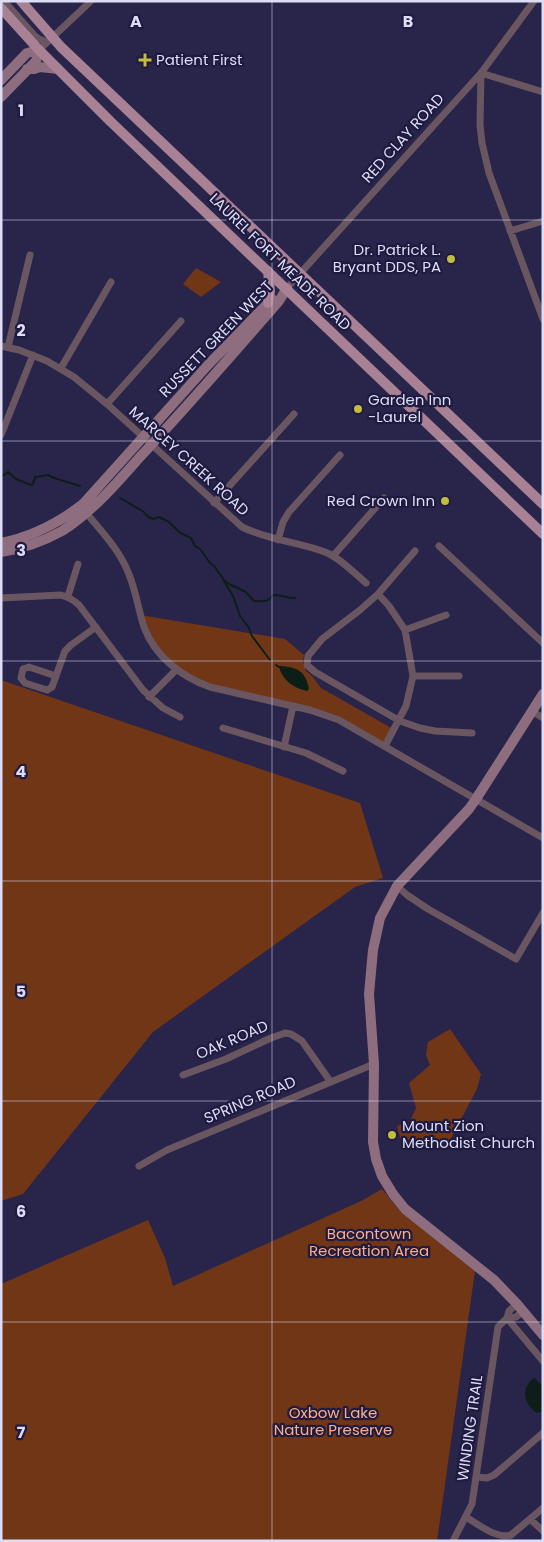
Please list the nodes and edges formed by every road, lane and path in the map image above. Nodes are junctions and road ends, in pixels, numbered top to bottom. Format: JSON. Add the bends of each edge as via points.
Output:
{"nodes":[{"id":1,"x":4,"y":1,"type":"edge"},
{"id":2,"x":20,"y":1,"type":"edge"},
{"id":3,"x":91,"y":1,"type":"edge"},
{"id":4,"x":534,"y":1,"type":"edge"},
{"id":5,"x":1,"y":8,"type":"edge"},
{"id":6,"x":50,"y":39,"type":"junction"},
{"id":7,"x":39,"y":50,"type":"junction"},
{"id":8,"x":28,"y":69,"type":"junction"},
{"id":9,"x":58,"y":69,"type":"junction"},
{"id":10,"x":481,"y":72,"type":"junction"},
{"id":11,"x":1,"y":80,"type":"edge"},
{"id":12,"x":466,"y":89,"type":"junction"},
{"id":13,"x":480,"y":92,"type":"junction"},
{"id":14,"x":543,"y":92,"type":"edge"},
{"id":15,"x":1,"y":96,"type":"edge"},
{"id":16,"x":543,"y":221,"type":"edge"},
{"id":17,"x":510,"y":231,"type":"junction"},
{"id":18,"x":30,"y":255,"type":"dead end"},
{"id":19,"x":268,"y":271,"type":"junction"},
{"id":20,"x":300,"y":273,"type":"junction"},
{"id":21,"x":111,"y":282,"type":"dead end"},
{"id":22,"x":287,"y":288,"type":"junction"},
{"id":23,"x":268,"y":303,"type":"junction"},
{"id":24,"x":543,"y":319,"type":"edge"},
{"id":25,"x":181,"y":321,"type":"dead end"},
{"id":26,"x":4,"y":346,"type":"edge"},
{"id":27,"x":32,"y":355,"type":"junction"},
{"id":28,"x":62,"y":368,"type":"junction"},
{"id":29,"x":107,"y":404,"type":"junction"},
{"id":30,"x":294,"y":414,"type":"dead end"},
{"id":31,"x":1,"y":435,"type":"edge"},
{"id":32,"x":142,"y":437,"type":"junction"},
{"id":33,"x":152,"y":445,"type":"junction"},
{"id":34,"x":340,"y":455,"type":"dead end"},
{"id":35,"x":384,"y":498,"type":"dead end"},
{"id":36,"x":214,"y":503,"type":"junction"},
{"id":37,"x":543,"y":504,"type":"edge"},
{"id":38,"x":83,"y":509,"type":"junction"},
{"id":39,"x":543,"y":534,"type":"edge"},
{"id":40,"x":278,"y":540,"type":"junction"},
{"id":41,"x":1,"y":542,"type":"edge"},
{"id":42,"x":439,"y":546,"type":"dead end"},
{"id":43,"x":1,"y":552,"type":"edge"},
{"id":44,"x":415,"y":552,"type":"dead end"},
{"id":45,"x":333,"y":556,"type":"junction"},
{"id":46,"x":78,"y":564,"type":"dead end"},
{"id":47,"x":366,"y":583,"type":"dead end"},
{"id":48,"x":378,"y":594,"type":"junction"},
{"id":49,"x":68,"y":596,"type":"junction"},
{"id":50,"x":1,"y":598,"type":"edge"},
{"id":51,"x":446,"y":615,"type":"dead end"},
{"id":52,"x":96,"y":627,"type":"junction"},
{"id":53,"x":406,"y":630,"type":"junction"},
{"id":54,"x":543,"y":643,"type":"edge"},
{"id":55,"x":176,"y":670,"type":"junction"},
{"id":56,"x":56,"y":676,"type":"junction"},
{"id":57,"x":414,"y":676,"type":"junction"},
{"id":58,"x":460,"y":676,"type":"dead end"},
{"id":59,"x":543,"y":694,"type":"edge"},
{"id":60,"x":149,"y":696,"type":"junction"},
{"id":61,"x":293,"y":706,"type":"junction"},
{"id":62,"x":532,"y":710,"type":"junction"},
{"id":63,"x":180,"y":717,"type":"dead end"},
{"id":64,"x":543,"y":718,"type":"edge"},
{"id":65,"x":400,"y":721,"type":"junction"},
{"id":66,"x":223,"y":728,"type":"dead end"},
{"id":67,"x":472,"y":732,"type":"dead end"},
{"id":68,"x":385,"y":746,"type":"junction"},
{"id":69,"x":284,"y":747,"type":"junction"},
{"id":70,"x":343,"y":771,"type":"dead end"},
{"id":71,"x":476,"y":799,"type":"junction"},
{"id":72,"x":543,"y":838,"type":"edge"},
{"id":73,"x":397,"y":886,"type":"junction"},
{"id":74,"x":543,"y":913,"type":"edge"},
{"id":75,"x":374,"y":1064,"type":"junction"},
{"id":76,"x":183,"y":1075,"type":"dead end"},
{"id":77,"x":330,"y":1082,"type":"junction"},
{"id":78,"x":139,"y":1166,"type":"dead end"},
{"id":79,"x":520,"y":1307,"type":"junction"},
{"id":80,"x":507,"y":1318,"type":"junction"},
{"id":81,"x":543,"y":1335,"type":"edge"},
{"id":82,"x":543,"y":1361,"type":"edge"},
{"id":83,"x":543,"y":1433,"type":"edge"},
{"id":84,"x":477,"y":1477,"type":"junction"},
{"id":85,"x":543,"y":1508,"type":"edge"},
{"id":86,"x":466,"y":1517,"type":"junction"},
{"id":87,"x":530,"y":1519,"type":"junction"},
{"id":88,"x":543,"y":1531,"type":"edge"},
{"id":89,"x":453,"y":1541,"type":"edge"}],
"edges":[{"from":1,"to":6,"type":"street","via":[[35,36]]},
{"from":2,"to":6,"type":"main road","name":"LAUREL FORT MEADE ROAD"},
{"from":3,"to":6,"type":"street"},
{"from":4,"to":10,"type":"street","name":"RED CLAY ROAD"},
{"from":5,"to":7,"type":"main road","name":"LAUREL FORT MEADE ROAD"},
{"from":6,"to":7,"type":"street"},
{"from":6,"to":20,"type":"main road","name":"LAUREL FORT MEADE ROAD"},
{"from":7,"to":8,"type":"street","via":[[36,61]]},
{"from":7,"to":9,"type":"main road","name":"LAUREL FORT MEADE ROAD"},
{"from":7,"to":11,"type":"street","via":[[26,53]]},
{"from":8,"to":9,"type":"street"},
{"from":8,"to":15,"type":"street"},
{"from":9,"to":19,"type":"main road","name":"LAUREL FORT MEADE ROAD"},
{"from":10,"to":12,"type":"street","name":"RED CLAY ROAD"},
{"from":10,"to":13,"type":"street"},
{"from":10,"to":14,"type":"street"},
{"from":12,"to":13,"type":"street","via":[[474,88]]},
{"from":12,"to":20,"type":"street","name":"RED CLAY ROAD"},
{"from":13,"to":17,"type":"street","via":[[480,125],[489,173]]},
{"from":16,"to":17,"type":"street"},
{"from":17,"to":24,"type":"street"},
{"from":18,"to":26,"type":"street"},
{"from":19,"to":22,"type":"main road","name":"LAUREL FORT MEADE ROAD"},
{"from":19,"to":23,"type":"main road"},
{"from":20,"to":22,"type":"street","name":"RED CLAY ROAD"},
{"from":20,"to":37,"type":"main road","name":"LAUREL FORT MEADE ROAD"},
{"from":21,"to":28,"type":"street"},
{"from":22,"to":23,"type":"street","name":"RUSSETT GREEN WEST"},
{"from":22,"to":33,"type":"street","name":"RUSSETT GREEN WEST"},
{"from":22,"to":39,"type":"main road","name":"LAUREL FORT MEADE ROAD"},
{"from":23,"to":32,"type":"street","name":"RUSSETT GREEN WEST"},
{"from":25,"to":29,"type":"street"},
{"from":26,"to":27,"type":"street","name":"MARCEY CREEK ROAD"},
{"from":27,"to":28,"type":"street","name":"MARCEY CREEK ROAD"},
{"from":27,"to":31,"type":"street"},
{"from":28,"to":29,"type":"street","name":"MARCEY CREEK ROAD"},
{"from":29,"to":32,"type":"street","name":"MARCEY CREEK ROAD"},
{"from":30,"to":36,"type":"street"},
{"from":32,"to":33,"type":"street","name":"MARCEY CREEK ROAD"},
{"from":32,"to":38,"type":"street","name":"RUSSETT GREEN WEST"},
{"from":33,"to":36,"type":"street","name":"MARCEY CREEK ROAD"},
{"from":33,"to":38,"type":"street","name":"RUSSETT GREEN WEST","via":[[96,504]]},
{"from":34,"to":40,"type":"street","via":[[289,512]]},
{"from":35,"to":45,"type":"street"},
{"from":36,"to":40,"type":"street","name":"MARCEY CREEK ROAD","via":[[242,527]]},
{"from":38,"to":41,"type":"street","name":"RUSSETT GREEN WEST","via":[[36,532]]},
{"from":38,"to":43,"type":"street","name":"RUSSETT GREEN WEST","via":[[63,530],[46,539]]},
{"from":38,"to":55,"type":"street","via":[[122,560],[145,630]]},
{"from":40,"to":45,"type":"street","name":"MARCEY CREEK ROAD"},
{"from":42,"to":54,"type":"street"},
{"from":44,"to":48,"type":"street"},
{"from":45,"to":47,"type":"street","name":"MARCEY CREEK ROAD"},
{"from":46,"to":49,"type":"street"},
{"from":48,"to":53,"type":"street"},
{"from":48,"to":65,"type":"street","via":[[322,639],[308,656],[307,665]]},
{"from":49,"to":50,"type":"street"},
{"from":49,"to":52,"type":"street","via":[[79,604]]},
{"from":51,"to":53,"type":"street"},
{"from":52,"to":56,"type":"street","via":[[65,651]]},
{"from":52,"to":60,"type":"street"},
{"from":53,"to":57,"type":"street"},
{"from":55,"to":60,"type":"street"},
{"from":55,"to":61,"type":"street","via":[[210,687]]},
{"from":56,"to":56,"type":"street","via":[[28,666],[23,669],[21,678],[25,683],[47,690]]},
{"from":57,"to":58,"type":"street"},
{"from":57,"to":65,"type":"street"},
{"from":59,"to":62,"type":"street"},
{"from":60,"to":63,"type":"street"},
{"from":61,"to":68,"type":"street","via":[[339,720]]},
{"from":61,"to":69,"type":"street"},
{"from":62,"to":64,"type":"street"},
{"from":62,"to":71,"type":"street"},
{"from":65,"to":67,"type":"street","via":[[435,731]]},
{"from":65,"to":68,"type":"street"},
{"from":66,"to":69,"type":"street"},
{"from":68,"to":71,"type":"street"},
{"from":69,"to":70,"type":"street","via":[[311,755]]},
{"from":71,"to":72,"type":"street"},
{"from":71,"to":73,"type":"street"},
{"from":73,"to":74,"type":"street","via":[[428,909],[516,960]]},
{"from":73,"to":75,"type":"street","via":[[380,918],[373,950],[369,994]]},
{"from":75,"to":77,"type":"street","name":"SPRING ROAD"},
{"from":75,"to":79,"type":"street","via":[[372,1142],[387,1185],[408,1212],[483,1271]]},
{"from":76,"to":77,"type":"street","name":"OAK ROAD","via":[[285,1033],[302,1041]]},
{"from":77,"to":78,"type":"street","name":"SPRING ROAD","via":[[168,1150]]},
{"from":79,"to":80,"type":"street","name":"WINDING TRAIL","via":[[509,1311]]},
{"from":79,"to":81,"type":"street"},
{"from":80,"to":82,"type":"street"},
{"from":80,"to":84,"type":"street","name":"WINDING TRAIL","via":[[498,1327]]},
{"from":83,"to":84,"type":"street","via":[[494,1475]]},
{"from":84,"to":86,"type":"street","name":"WINDING TRAIL"},
{"from":85,"to":87,"type":"street"},
{"from":86,"to":87,"type":"street","via":[[495,1534],[505,1536],[511,1535]]},
{"from":86,"to":89,"type":"street","name":"WINDING TRAIL"},
{"from":87,"to":88,"type":"street"}]}
